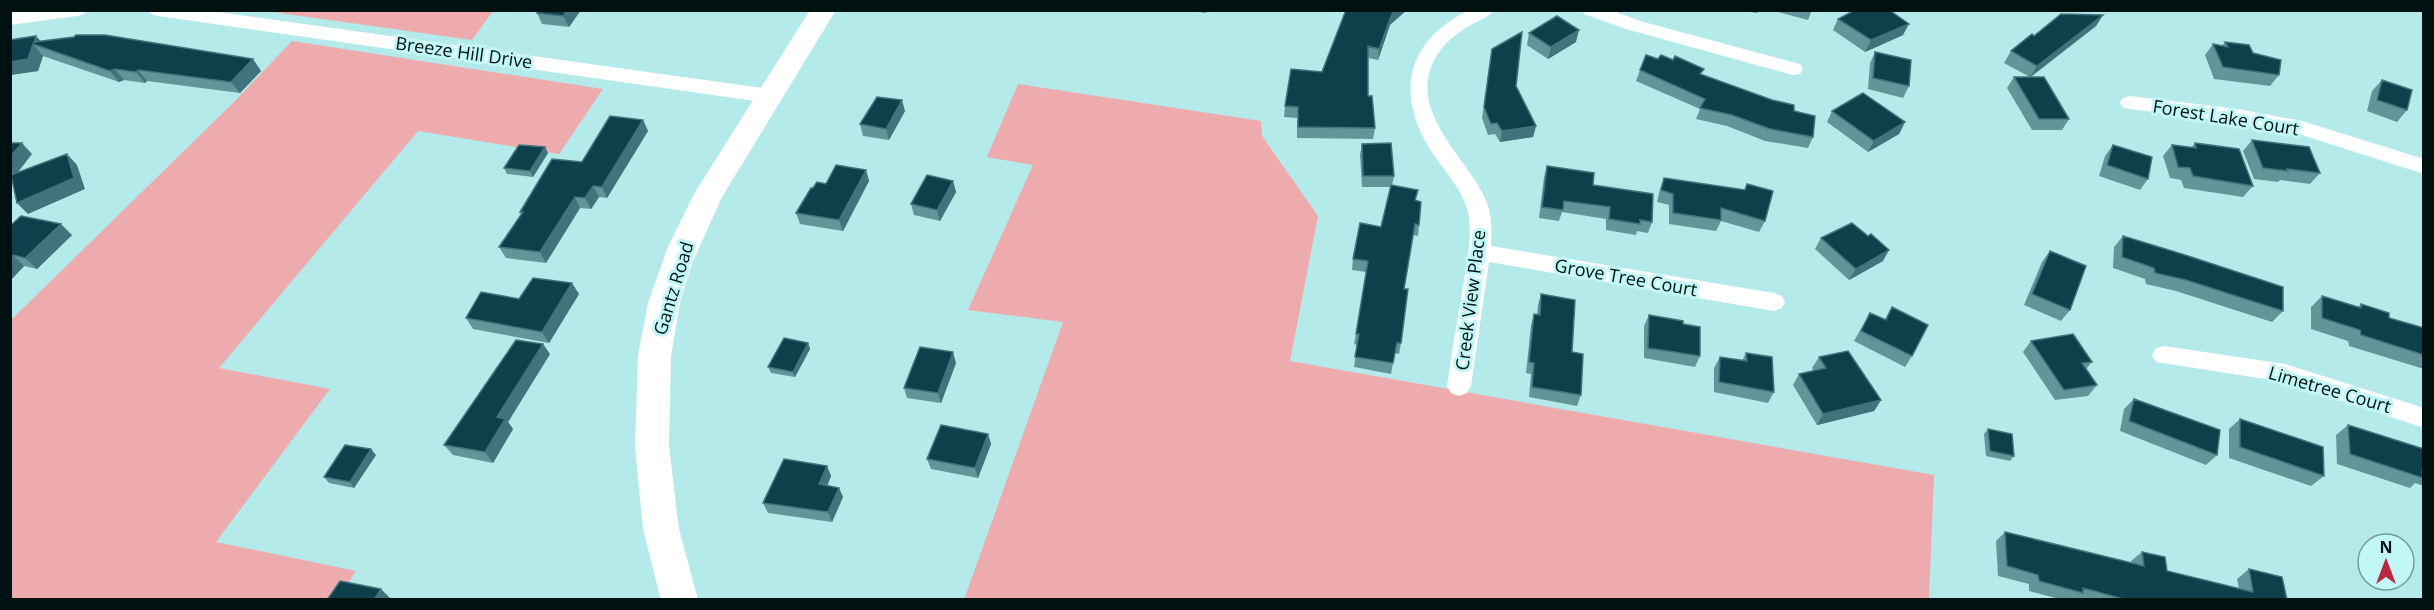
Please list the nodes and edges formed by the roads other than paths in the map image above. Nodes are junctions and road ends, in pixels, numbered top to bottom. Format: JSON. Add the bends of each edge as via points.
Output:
{"nodes":[{"id":1,"x":77,"y":10,"type":"edge"},
{"id":2,"x":158,"y":10,"type":"edge"},
{"id":3,"x":823,"y":10,"type":"edge"},
{"id":4,"x":1485,"y":10,"type":"edge"},
{"id":5,"x":1591,"y":10,"type":"edge"},
{"id":6,"x":10,"y":19,"type":"edge"},
{"id":7,"x":1793,"y":69,"type":"dead end"},
{"id":8,"x":770,"y":96,"type":"junction"},
{"id":9,"x":2130,"y":103,"type":"dead end"},
{"id":10,"x":2424,"y":167,"type":"edge"},
{"id":11,"x":1479,"y":252,"type":"junction"},
{"id":12,"x":1774,"y":302,"type":"dead end"},
{"id":13,"x":2164,"y":355,"type":"dead end"},
{"id":14,"x":1459,"y":386,"type":"dead end"},
{"id":15,"x":2424,"y":418,"type":"edge"},
{"id":16,"x":680,"y":600,"type":"edge"}],
"edges":[{"from":1,"to":6,"type":"street"},
{"from":2,"to":8,"type":"street","name":"Breeze Hill Drive"},
{"from":3,"to":8,"type":"main road","name":"Gantz Road"},
{"from":4,"to":11,"type":"street","name":"Creek View Place","via":[[1446,30],[1431,46],[1420,83],[1421,106],[1437,143],[1470,187],[1480,218]]},
{"from":5,"to":7,"type":"street"},
{"from":8,"to":16,"type":"main road","name":"Gantz Road","via":[[692,226],[664,303],[655,349],[654,469],[660,529]]},
{"from":9,"to":10,"type":"street","name":"Forest Lake Court","via":[[2302,128]]},
{"from":11,"to":12,"type":"street","name":"Grove Tree Court"},
{"from":11,"to":14,"type":"street","name":"Creek View Place"},
{"from":13,"to":15,"type":"street","name":"Limetree Court","via":[[2285,372]]}]}
